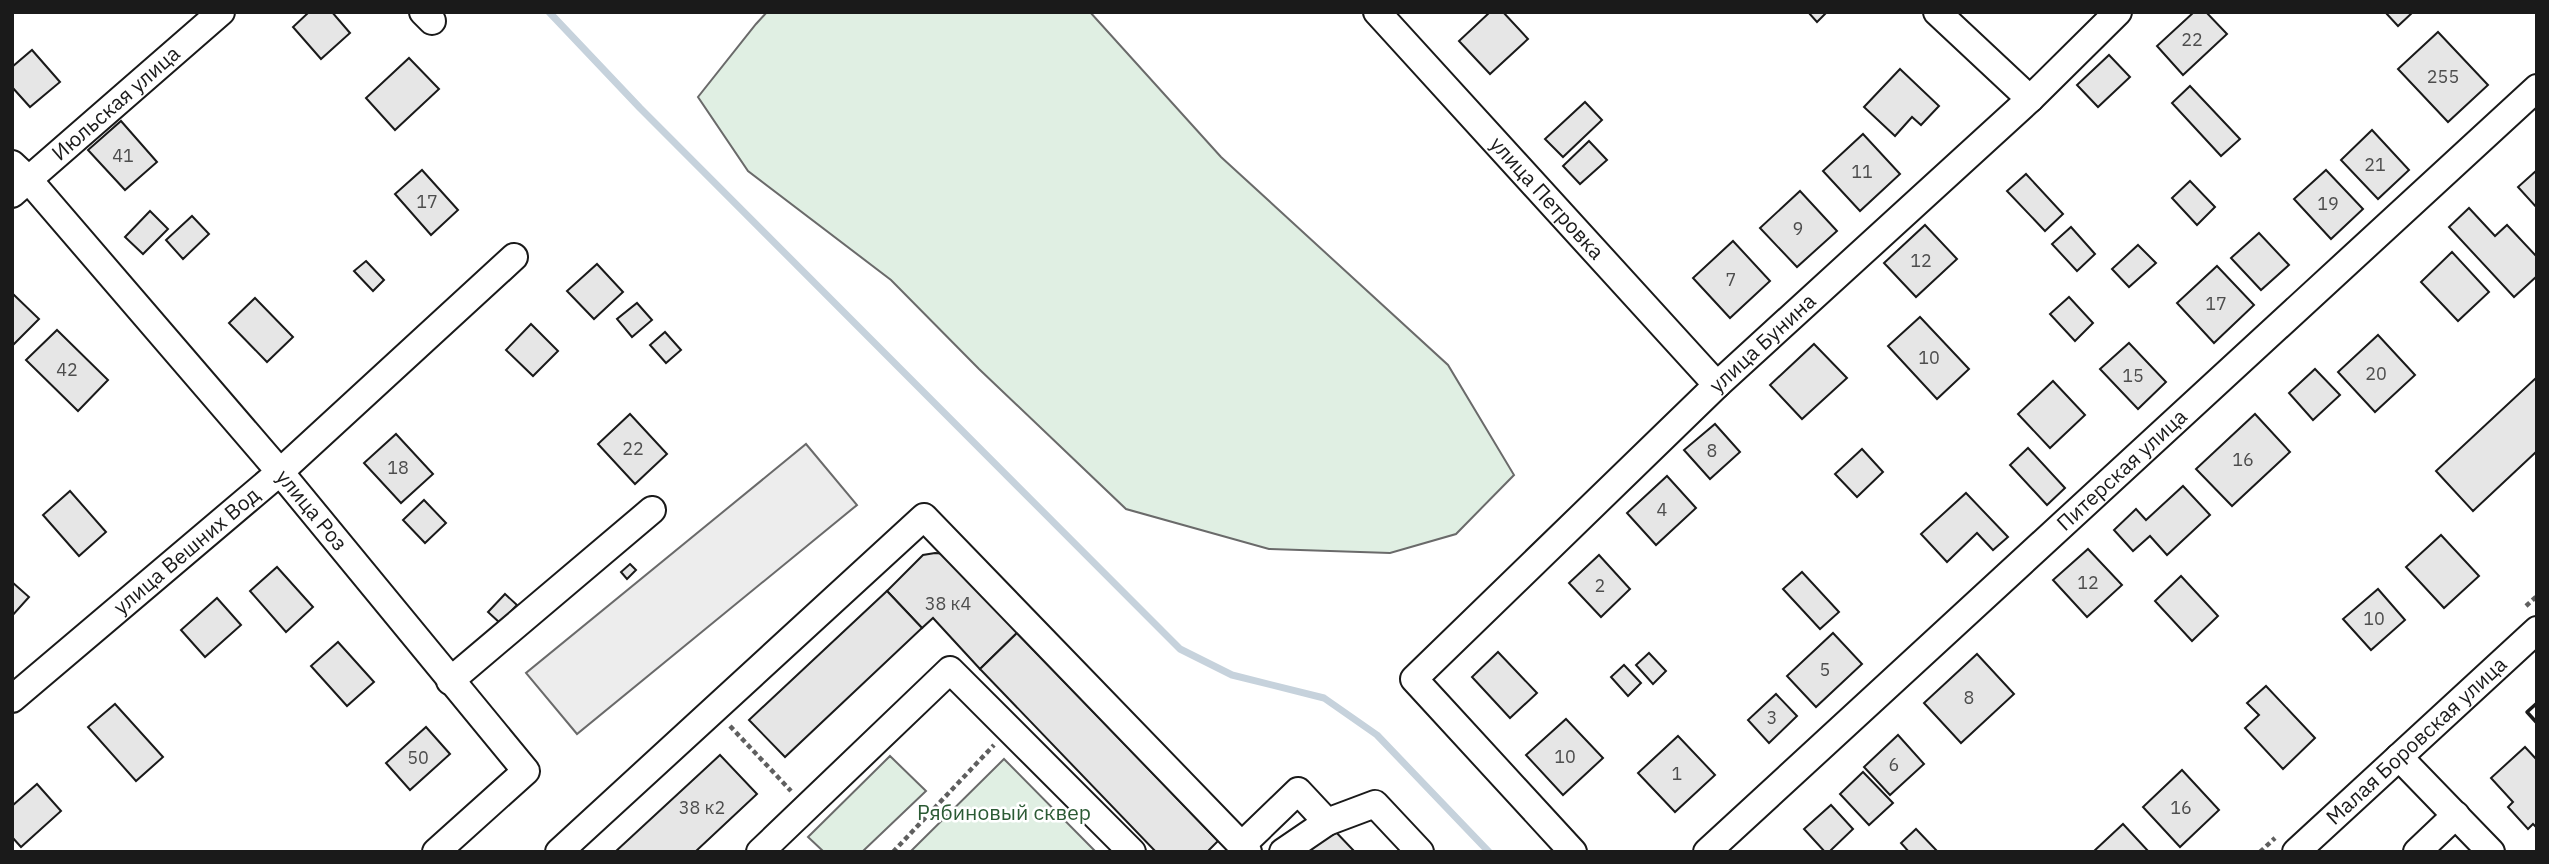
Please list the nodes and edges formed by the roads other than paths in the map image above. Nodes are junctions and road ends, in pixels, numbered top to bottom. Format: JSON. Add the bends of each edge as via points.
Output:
{"nodes":[{"id":1,"x":221,"y":12,"type":"edge"},
{"id":2,"x":1377,"y":12,"type":"edge"},
{"id":3,"x":1937,"y":12,"type":"edge"},
{"id":4,"x":2118,"y":12,"type":"edge"},
{"id":5,"x":2537,"y":88,"type":"edge"},
{"id":6,"x":2030,"y":99,"type":"junction"},
{"id":7,"x":18,"y":179,"type":"edge"},
{"id":8,"x":514,"y":257,"type":"dead end"},
{"id":9,"x":1717,"y":385,"type":"junction"},
{"id":10,"x":281,"y":472,"type":"junction"},
{"id":11,"x":652,"y":510,"type":"dead end"},
{"id":12,"x":2537,"y":630,"type":"edge"},
{"id":13,"x":450,"y":681,"type":"junction"},
{"id":14,"x":12,"y":699,"type":"edge"},
{"id":15,"x":2399,"y":757,"type":"junction"},
{"id":16,"x":2456,"y":815,"type":"junction"},
{"id":17,"x":1327,"y":822,"type":"junction"},
{"id":18,"x":1245,"y":848,"type":"edge"},
{"id":19,"x":436,"y":852,"type":"edge"},
{"id":20,"x":559,"y":852,"type":"edge"},
{"id":21,"x":760,"y":852,"type":"edge"},
{"id":22,"x":1132,"y":852,"type":"edge"},
{"id":23,"x":1283,"y":852,"type":"edge"},
{"id":24,"x":1420,"y":852,"type":"edge"},
{"id":25,"x":1573,"y":852,"type":"edge"},
{"id":26,"x":1707,"y":852,"type":"edge"},
{"id":27,"x":2296,"y":852,"type":"edge"},
{"id":28,"x":2417,"y":852,"type":"edge"},
{"id":29,"x":2491,"y":852,"type":"edge"}],
"edges":[{"from":1,"to":7,"type":"street","name":"Июльская улица"},
{"from":2,"to":9,"type":"street","name":"улица Петровка"},
{"from":3,"to":6,"type":"street"},
{"from":4,"to":6,"type":"street","name":"улица Бунина"},
{"from":5,"to":26,"type":"street","name":"Питерская улица"},
{"from":6,"to":9,"type":"street","name":"улица Бунина"},
{"from":7,"to":10,"type":"street","name":"улица Роз"},
{"from":8,"to":10,"type":"street","name":"улица Вешних Вод"},
{"from":9,"to":25,"type":"street","name":"улица Бунина","via":[[1414,679]]},
{"from":10,"to":13,"type":"street","name":"улица Роз"},
{"from":10,"to":14,"type":"street","name":"улица Вешних Вод"},
{"from":11,"to":13,"type":"street"},
{"from":12,"to":15,"type":"street","name":"Малая Боровская улица"},
{"from":13,"to":19,"type":"street","name":"улица Роз","via":[[526,771]]},
{"from":15,"to":16,"type":"street"},
{"from":15,"to":27,"type":"street","name":"Малая Боровская улица"},
{"from":16,"to":28,"type":"street"},
{"from":16,"to":29,"type":"street"},
{"from":17,"to":18,"type":"street","via":[[1298,791]]},
{"from":17,"to":23,"type":"street"},
{"from":17,"to":24,"type":"street","via":[[1375,804]]},
{"from":18,"to":20,"type":"street","via":[[924,517]]},
{"from":21,"to":22,"type":"street","via":[[950,670]]}]}
